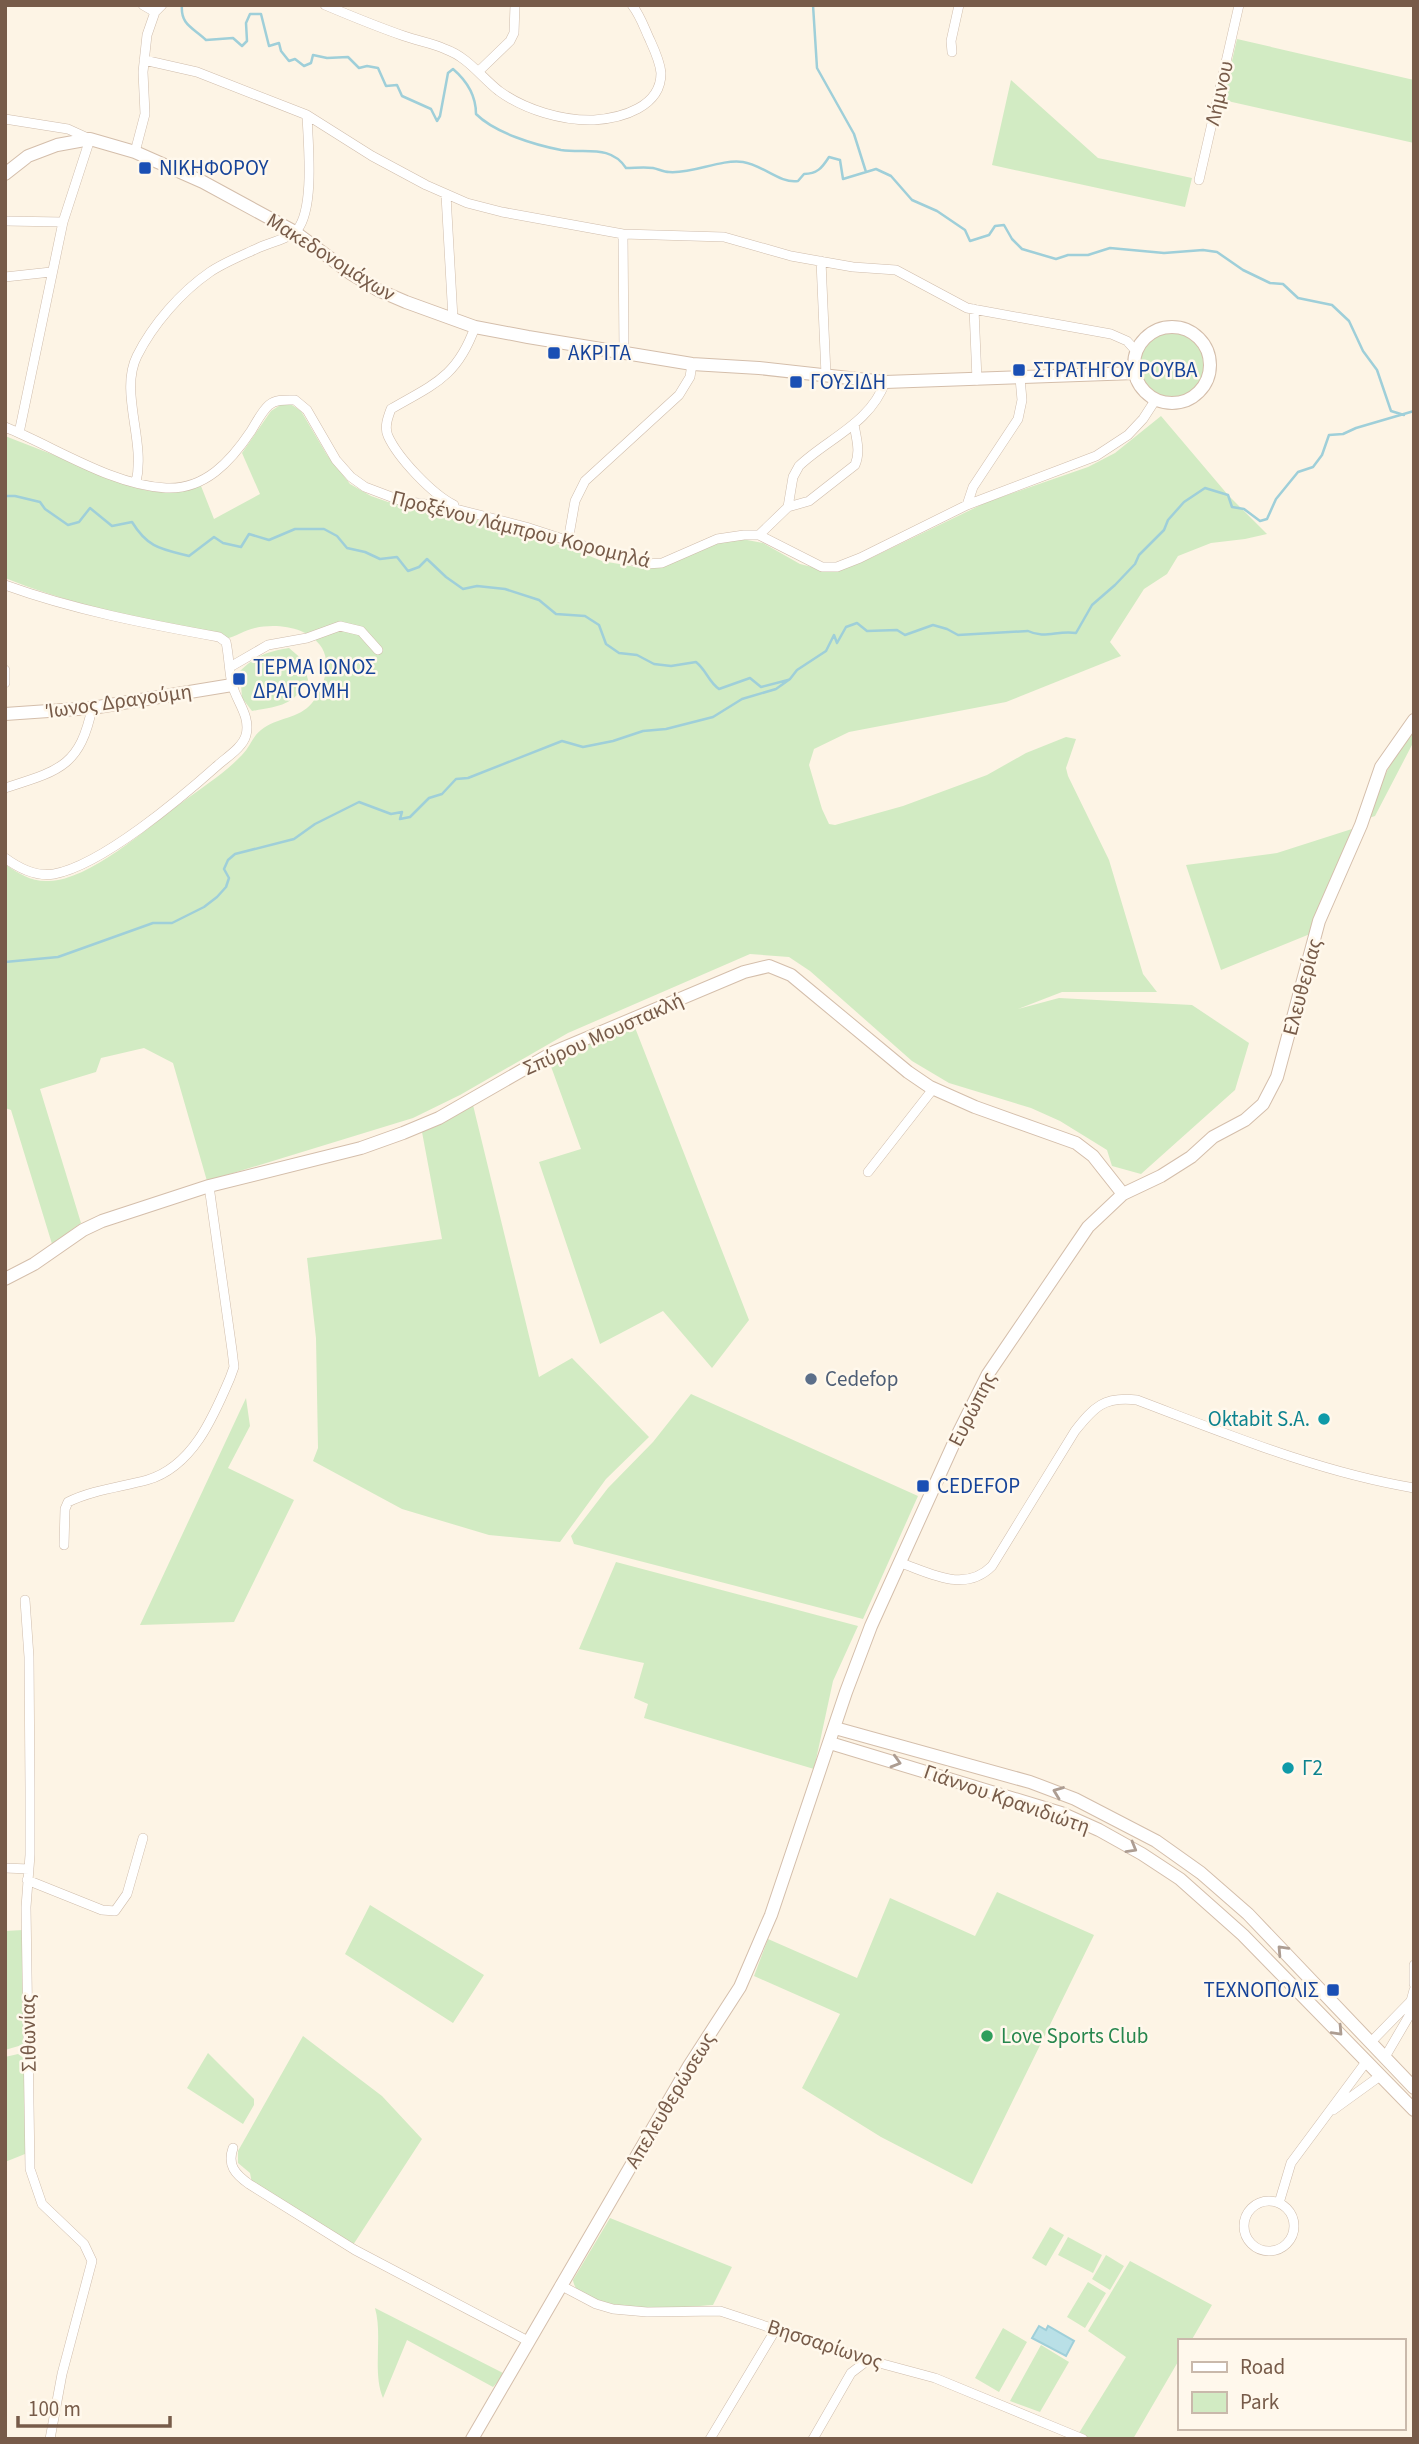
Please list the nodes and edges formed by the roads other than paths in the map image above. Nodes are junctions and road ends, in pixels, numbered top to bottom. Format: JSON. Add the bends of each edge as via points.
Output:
{"nodes":[{"id":1,"x":143,"y":5,"type":"edge"},
{"id":2,"x":325,"y":5,"type":"edge"},
{"id":3,"x":515,"y":5,"type":"edge"},
{"id":4,"x":632,"y":5,"type":"edge"},
{"id":5,"x":959,"y":5,"type":"edge"},
{"id":6,"x":1239,"y":5,"type":"edge"},
{"id":7,"x":337,"y":7,"type":"edge"},
{"id":8,"x":158,"y":9,"type":"edge"},
{"id":9,"x":952,"y":52,"type":"dead end"},
{"id":10,"x":144,"y":61,"type":"junction"},
{"id":11,"x":479,"y":71,"type":"junction"},
{"id":12,"x":307,"y":115,"type":"junction"},
{"id":13,"x":5,"y":119,"type":"edge"},
{"id":14,"x":90,"y":139,"type":"junction"},
{"id":15,"x":135,"y":152,"type":"junction"},
{"id":16,"x":5,"y":174,"type":"edge"},
{"id":17,"x":1199,"y":180,"type":"dead end"},
{"id":18,"x":446,"y":195,"type":"junction"},
{"id":19,"x":5,"y":220,"type":"edge"},
{"id":20,"x":63,"y":222,"type":"junction"},
{"id":21,"x":295,"y":232,"type":"junction"},
{"id":22,"x":623,"y":234,"type":"junction"},
{"id":23,"x":821,"y":261,"type":"junction"},
{"id":24,"x":51,"y":272,"type":"junction"},
{"id":25,"x":5,"y":277,"type":"edge"},
{"id":26,"x":974,"y":309,"type":"junction"},
{"id":27,"x":453,"y":320,"type":"junction"},
{"id":28,"x":475,"y":327,"type":"junction"},
{"id":29,"x":1136,"y":351,"type":"junction"},
{"id":30,"x":624,"y":352,"type":"junction"},
{"id":31,"x":692,"y":365,"type":"junction"},
{"id":32,"x":1135,"y":373,"type":"junction"},
{"id":33,"x":826,"y":375,"type":"junction"},
{"id":34,"x":1020,"y":379,"type":"junction"},
{"id":35,"x":977,"y":380,"type":"junction"},
{"id":36,"x":885,"y":382,"type":"junction"},
{"id":37,"x":1156,"y":399,"type":"junction"},
{"id":38,"x":853,"y":424,"type":"junction"},
{"id":39,"x":5,"y":427,"type":"edge"},
{"id":40,"x":19,"y":433,"type":"junction"},
{"id":41,"x":136,"y":482,"type":"junction"},
{"id":42,"x":967,"y":505,"type":"junction"},
{"id":43,"x":788,"y":507,"type":"junction"},
{"id":44,"x":470,"y":514,"type":"junction"},
{"id":45,"x":759,"y":535,"type":"junction"},
{"id":46,"x":568,"y":541,"type":"junction"},
{"id":47,"x":5,"y":585,"type":"edge"},
{"id":48,"x":378,"y":650,"type":"dead end"},
{"id":49,"x":230,"y":667,"type":"junction"},
{"id":50,"x":5,"y":670,"type":"edge"},
{"id":51,"x":5,"y":683,"type":"edge"},
{"id":52,"x":232,"y":685,"type":"junction"},
{"id":53,"x":92,"y":708,"type":"junction"},
{"id":54,"x":5,"y":714,"type":"edge"},
{"id":55,"x":1414,"y":720,"type":"edge"},
{"id":56,"x":5,"y":788,"type":"edge"},
{"id":57,"x":5,"y":858,"type":"edge"},
{"id":58,"x":933,"y":1088,"type":"junction"},
{"id":59,"x":868,"y":1172,"type":"dead end"},
{"id":60,"x":209,"y":1186,"type":"junction"},
{"id":61,"x":1123,"y":1194,"type":"junction"},
{"id":62,"x":5,"y":1279,"type":"edge"},
{"id":63,"x":1414,"y":1488,"type":"edge"},
{"id":64,"x":64,"y":1545,"type":"dead end"},
{"id":65,"x":901,"y":1563,"type":"junction"},
{"id":66,"x":25,"y":1600,"type":"dead end"},
{"id":67,"x":835,"y":1728,"type":"junction"},
{"id":68,"x":830,"y":1743,"type":"junction"},
{"id":69,"x":143,"y":1838,"type":"dead end"},
{"id":70,"x":5,"y":1868,"type":"edge"},
{"id":71,"x":29,"y":1869,"type":"junction"},
{"id":72,"x":27,"y":1880,"type":"junction"},
{"id":73,"x":1414,"y":1965,"type":"edge"},
{"id":74,"x":1414,"y":1984,"type":"edge"},
{"id":75,"x":1414,"y":1990,"type":"edge"},
{"id":76,"x":1411,"y":2001,"type":"junction"},
{"id":77,"x":1370,"y":2043,"type":"junction"},
{"id":78,"x":1385,"y":2057,"type":"junction"},
{"id":79,"x":1366,"y":2062,"type":"junction"},
{"id":80,"x":1380,"y":2076,"type":"junction"},
{"id":81,"x":1414,"y":2088,"type":"edge"},
{"id":82,"x":1414,"y":2110,"type":"edge"},
{"id":83,"x":1323,"y":2118,"type":"junction"},
{"id":84,"x":233,"y":2148,"type":"dead end"},
{"id":85,"x":1279,"y":2203,"type":"junction"},
{"id":86,"x":560,"y":2285,"type":"junction"},
{"id":87,"x":776,"y":2329,"type":"junction"},
{"id":88,"x":528,"y":2341,"type":"junction"},
{"id":89,"x":867,"y":2360,"type":"junction"},
{"id":90,"x":50,"y":2439,"type":"edge"},
{"id":91,"x":472,"y":2439,"type":"edge"},
{"id":92,"x":710,"y":2439,"type":"edge"},
{"id":93,"x":813,"y":2439,"type":"edge"},
{"id":94,"x":1083,"y":2439,"type":"edge"}],
"edges":[{"from":1,"to":8,"type":"street"},
{"from":2,"to":7,"type":"street"},
{"from":3,"to":11,"type":"street","via":[[510,41]]},
{"from":4,"to":11,"type":"street","via":[[661,74],[650,101],[622,116],[593,120],[553,116],[499,91]]},
{"from":5,"to":9,"type":"street"},
{"from":6,"to":17,"type":"street","name":"Λήμνου"},
{"from":7,"to":11,"type":"street","via":[[446,49]]},
{"from":8,"to":10,"type":"street","via":[[147,35]]},
{"from":10,"to":12,"type":"street","via":[[197,72]]},
{"from":10,"to":15,"type":"street","via":[[145,114]]},
{"from":12,"to":18,"type":"street"},
{"from":12,"to":21,"type":"street","via":[[308,187],[303,218]]},
{"from":13,"to":14,"type":"street","via":[[68,129]]},
{"from":14,"to":15,"type":"street","name":"Μακεδονομάχων"},
{"from":14,"to":16,"type":"street","name":"Μακεδονομάχων","via":[[28,156]]},
{"from":14,"to":20,"type":"street"},
{"from":15,"to":21,"type":"street","name":"Μακεδονομάχων","via":[[203,182]]},
{"from":18,"to":22,"type":"street","via":[[502,212]]},
{"from":18,"to":27,"type":"street"},
{"from":19,"to":20,"type":"street"},
{"from":20,"to":24,"type":"street"},
{"from":21,"to":27,"type":"street","name":"Μακεδονομάχων","via":[[378,290]]},
{"from":21,"to":41,"type":"street","via":[[213,270],[176,302],[147,340],[132,374],[140,466]]},
{"from":22,"to":23,"type":"street","via":[[724,237]]},
{"from":22,"to":30,"type":"street"},
{"from":23,"to":26,"type":"street","via":[[896,270]]},
{"from":23,"to":33,"type":"street"},
{"from":24,"to":25,"type":"street"},
{"from":24,"to":40,"type":"street"},
{"from":26,"to":29,"type":"street","via":[[1111,334]]},
{"from":26,"to":35,"type":"street"},
{"from":27,"to":28,"type":"street","name":"Μακεδονομάχων"},
{"from":28,"to":30,"type":"street","name":"Μακεδονομάχων"},
{"from":28,"to":44,"type":"street","via":[[456,366],[391,409],[386,421],[386,434],[401,456],[446,501]]},
{"from":29,"to":32,"type":"street"},
{"from":29,"to":37,"type":"street","via":[[1146,336],[1171,326],[1189,330],[1208,350],[1209,377],[1199,393],[1175,403]]},
{"from":30,"to":31,"type":"street","name":"Μακεδονομάχων"},
{"from":31,"to":33,"type":"street","name":"Μακεδονομάχων"},
{"from":31,"to":46,"type":"street","via":[[679,395],[585,481],[575,501]]},
{"from":32,"to":34,"type":"street","name":"Μακεδονομάχων"},
{"from":32,"to":37,"type":"street","via":[[1142,388]]},
{"from":33,"to":36,"type":"street","name":"Μακεδονομάχων"},
{"from":34,"to":35,"type":"street","name":"Μακεδονομάχων"},
{"from":34,"to":42,"type":"street","via":[[1018,419],[973,487]]},
{"from":35,"to":36,"type":"street","name":"Μακεδονομάχων"},
{"from":36,"to":38,"type":"street","via":[[878,399]]},
{"from":37,"to":42,"type":"street","via":[[1135,429],[1106,451]]},
{"from":38,"to":43,"type":"street","via":[[799,466]]},
{"from":38,"to":43,"type":"street","via":[[858,447],[855,465],[809,501]]},
{"from":39,"to":40,"type":"street","name":"Προξένου Λάμπρου Κορομηλά"},
{"from":40,"to":41,"type":"street","name":"Προξένου Λάμπρου Κορομηλά","via":[[71,460]]},
{"from":41,"to":44,"type":"street","name":"Προξένου Λάμπρου Κορομηλά","via":[[167,488],[206,480],[237,452],[269,405],[295,400],[307,410],[335,460],[365,487]]},
{"from":42,"to":45,"type":"street","via":[[836,567],[822,567]]},
{"from":43,"to":45,"type":"street"},
{"from":44,"to":46,"type":"street","name":"Προξένου Λάμπρου Κορομηλά"},
{"from":45,"to":46,"type":"street","name":"Προξένου Λάμπρου Κορομηλά","via":[[717,539],[662,563],[646,564]]},
{"from":47,"to":49,"type":"street","via":[[85,609],[219,637],[226,642]]},
{"from":48,"to":49,"type":"street","via":[[361,631],[340,626],[268,645]]},
{"from":49,"to":52,"type":"street"},
{"from":50,"to":51,"type":"street"},
{"from":52,"to":53,"type":"street","name":"Ίωνος Δραγούμη"},
{"from":52,"to":57,"type":"street","via":[[246,718],[244,741],[175,802],[115,845],[55,874],[37,875]]},
{"from":53,"to":54,"type":"street","name":"Ίωνος Δραγούμη"},
{"from":53,"to":56,"type":"street","via":[[87,733],[62,768]]},
{"from":55,"to":61,"type":"street","name":"Ελευθερίας","via":[[1381,767],[1319,921],[1277,1077],[1264,1104],[1191,1157]]},
{"from":58,"to":59,"type":"street"},
{"from":58,"to":60,"type":"street","name":"Σπύρου Μουστακλή","via":[[791,975],[769,966],[744,972],[554,1052],[439,1118],[403,1133]]},
{"from":58,"to":61,"type":"street","name":"Σπύρου Μουστακλή","via":[[1076,1143],[1093,1156]]},
{"from":60,"to":62,"type":"street","name":"Σπύρου Μουστακλή","via":[[102,1221]]},
{"from":60,"to":64,"type":"street","via":[[234,1367],[230,1378],[195,1445],[179,1464],[148,1480],[68,1502]]},
{"from":61,"to":65,"type":"street","name":"Ευρώπης","via":[[1088,1227],[988,1374]]},
{"from":63,"to":65,"type":"street","via":[[1321,1466],[1123,1398],[1102,1403],[1082,1422],[984,1574],[957,1581]]},
{"from":65,"to":67,"type":"street","name":"Ευρώπης","via":[[871,1626]]},
{"from":66,"to":71,"type":"street","name":"Σιθωνίας"},
{"from":67,"to":68,"type":"street","name":"Απελευθερώσεως"},
{"from":77,"to":67,"type":"street","name":"Γιάννου Κρανιδιώτη","one_way":true,"via":[[1248,1914],[1156,1841],[1075,1799],[1030,1782]]},
{"from":68,"to":79,"type":"street","name":"Γιάννου Κρανιδιώτη","one_way":true,"via":[[1052,1810],[1142,1854],[1220,1913]]},
{"from":68,"to":86,"type":"street","name":"Απελευθερώσεως","via":[[771,1915],[740,1987]]},
{"from":69,"to":72,"type":"street","via":[[127,1894],[115,1911]]},
{"from":70,"to":71,"type":"street"},
{"from":71,"to":72,"type":"street","name":"Σιθωνίας"},
{"from":72,"to":90,"type":"street","name":"Σιθωνίας","via":[[30,2169],[42,2204],[84,2244],[92,2261]]},
{"from":73,"to":74,"type":"street"},
{"from":75,"to":76,"type":"street"},
{"from":76,"to":77,"type":"street"},
{"from":76,"to":78,"type":"street","via":[[1409,2016]]},
{"from":77,"to":78,"type":"street","name":"Γιάννου Κρανιδιώτη"},
{"from":78,"to":81,"type":"street","name":"Γιάννου Κρανιδιώτη"},
{"from":79,"to":80,"type":"street","name":"Γιάννου Κρανιδιώτη"},
{"from":79,"to":83,"type":"street"},
{"from":80,"to":82,"type":"street","name":"Γιάννου Κρανιδιώτη"},
{"from":80,"to":83,"type":"street"},
{"from":83,"to":85,"type":"street","via":[[1288,2167]]},
{"from":84,"to":88,"type":"street","via":[[230,2163],[235,2173],[268,2196],[355,2250]]},
{"from":85,"to":85,"type":"street","via":[[1263,2202],[1245,2217],[1249,2240],[1262,2250],[1278,2249],[1290,2238],[1294,2222]]},
{"from":86,"to":87,"type":"street","name":"Βησσαρίωνος","via":[[613,2309],[720,2311]]},
{"from":86,"to":88,"type":"street","name":"Απελευθερώσεως"},
{"from":87,"to":89,"type":"street","name":"Βησσαρίωνος"},
{"from":87,"to":92,"type":"street"},
{"from":88,"to":91,"type":"street","name":"Απελευθερώσεως"},
{"from":89,"to":93,"type":"street","via":[[851,2373]]},
{"from":89,"to":94,"type":"street","name":"Βησσαρίωνος","via":[[935,2378]]}]}
